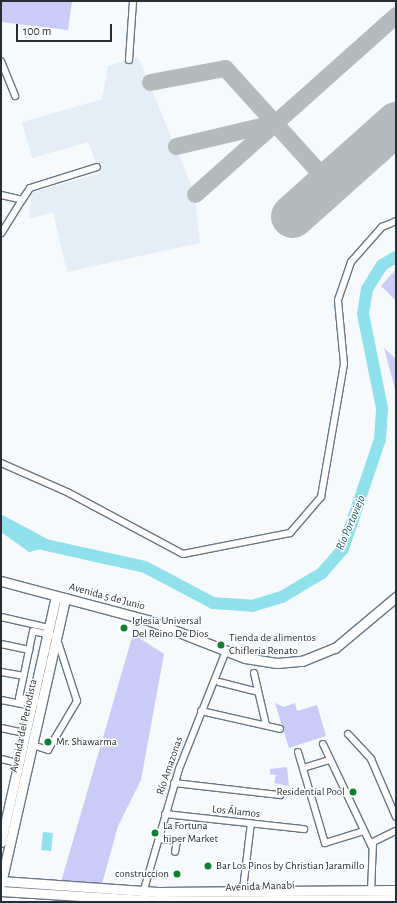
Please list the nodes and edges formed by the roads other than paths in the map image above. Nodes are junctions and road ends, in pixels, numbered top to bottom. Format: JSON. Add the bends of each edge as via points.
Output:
{"nodes":[{"id":1,"x":133,"y":1,"type":"edge"},
{"id":2,"x":129,"y":60,"type":"dead end"},
{"id":3,"x":1,"y":61,"type":"edge"},
{"id":4,"x":15,"y":96,"type":"dead end"},
{"id":5,"x":97,"y":167,"type":"dead end"},
{"id":6,"x":1,"y":195,"type":"edge"},
{"id":7,"x":22,"y":200,"type":"junction"},
{"id":8,"x":396,"y":221,"type":"edge"},
{"id":9,"x":1,"y":233,"type":"edge"},
{"id":10,"x":1,"y":463,"type":"edge"},
{"id":11,"x":1,"y":581,"type":"edge"},
{"id":12,"x":61,"y":597,"type":"junction"},
{"id":13,"x":396,"y":597,"type":"edge"},
{"id":14,"x":1,"y":617,"type":"edge"},
{"id":15,"x":52,"y":634,"type":"junction"},
{"id":16,"x":1,"y":644,"type":"edge"},
{"id":17,"x":29,"y":650,"type":"junction"},
{"id":18,"x":226,"y":651,"type":"junction"},
{"id":19,"x":1,"y":672,"type":"edge"},
{"id":20,"x":254,"y":673,"type":"dead end"},
{"id":21,"x":23,"y":676,"type":"junction"},
{"id":22,"x":219,"y":682,"type":"dead end"},
{"id":23,"x":258,"y":692,"type":"junction"},
{"id":24,"x":1,"y":700,"type":"edge"},
{"id":25,"x":35,"y":703,"type":"junction"},
{"id":26,"x":201,"y":711,"type":"junction"},
{"id":27,"x":266,"y":725,"type":"junction"},
{"id":28,"x":1,"y":728,"type":"edge"},
{"id":29,"x":280,"y":729,"type":"dead end"},
{"id":30,"x":25,"y":733,"type":"junction"},
{"id":31,"x":348,"y":734,"type":"dead end"},
{"id":32,"x":323,"y":744,"type":"dead end"},
{"id":33,"x":32,"y":745,"type":"junction"},
{"id":34,"x":298,"y":752,"type":"dead end"},
{"id":35,"x":1,"y":759,"type":"edge"},
{"id":36,"x":330,"y":760,"type":"junction"},
{"id":37,"x":19,"y":763,"type":"junction"},
{"id":38,"x":303,"y":768,"type":"junction"},
{"id":39,"x":174,"y":783,"type":"junction"},
{"id":40,"x":280,"y":795,"type":"dead end"},
{"id":41,"x":165,"y":814,"type":"junction"},
{"id":42,"x":396,"y":817,"type":"edge"},
{"id":43,"x":3,"y":822,"type":"edge"},
{"id":44,"x":251,"y":824,"type":"junction"},
{"id":45,"x":304,"y":829,"type":"dead end"},
{"id":46,"x":364,"y":831,"type":"junction"},
{"id":47,"x":396,"y":831,"type":"edge"},
{"id":48,"x":159,"y":839,"type":"junction"},
{"id":49,"x":1,"y":842,"type":"edge"},
{"id":50,"x":372,"y":847,"type":"junction"},
{"id":51,"x":175,"y":852,"type":"dead end"},
{"id":52,"x":5,"y":853,"type":"edge"},
{"id":53,"x":2,"y":881,"type":"edge"},
{"id":54,"x":243,"y":889,"type":"junction"},
{"id":55,"x":372,"y":890,"type":"junction"},
{"id":56,"x":396,"y":890,"type":"edge"},
{"id":57,"x":1,"y":891,"type":"edge"},
{"id":58,"x":145,"y":892,"type":"junction"},
{"id":59,"x":396,"y":899,"type":"edge"},
{"id":60,"x":125,"y":900,"type":"junction"},
{"id":61,"x":371,"y":901,"type":"edge"}],
"edges":[{"from":1,"to":2,"type":"street"},
{"from":3,"to":4,"type":"street"},
{"from":5,"to":7,"type":"street","via":[[30,188]]},
{"from":6,"to":7,"type":"street"},
{"from":7,"to":9,"type":"street"},
{"from":8,"to":10,"type":"street","via":[[382,227],[352,262],[338,300],[344,364],[321,497],[290,533],[183,554],[69,493]]},
{"from":11,"to":12,"type":"street","name":"Avenida 5 de Junio"},
{"from":12,"to":15,"type":"street","name":"Avenida del Periodista"},
{"from":12,"to":18,"type":"street","name":"Avenida 5 de Junio","via":[[148,620]]},
{"from":13,"to":18,"type":"street","name":"Avenida 5 de Junio","via":[[349,639],[313,658],[277,663]]},
{"from":14,"to":15,"type":"street"},
{"from":15,"to":17,"type":"street","via":[[33,631]]},
{"from":15,"to":25,"type":"street","name":"Avenida del Periodista"},
{"from":15,"to":33,"type":"street","via":[[77,701],[48,750]]},
{"from":16,"to":17,"type":"street"},
{"from":17,"to":21,"type":"street"},
{"from":18,"to":26,"type":"street","name":"Río Amazonas"},
{"from":19,"to":21,"type":"street"},
{"from":20,"to":23,"type":"street"},
{"from":21,"to":25,"type":"street","via":[[19,698]]},
{"from":22,"to":23,"type":"street"},
{"from":23,"to":27,"type":"street"},
{"from":24,"to":25,"type":"street"},
{"from":25,"to":30,"type":"street","name":"Avenida del Periodista"},
{"from":25,"to":33,"type":"street","name":"Avenida del Periodista"},
{"from":26,"to":27,"type":"street"},
{"from":26,"to":39,"type":"street","name":"Río Amazonas"},
{"from":27,"to":29,"type":"street"},
{"from":28,"to":30,"type":"street"},
{"from":30,"to":37,"type":"street","name":"Avenida del Periodista"},
{"from":31,"to":42,"type":"street","via":[[371,759]]},
{"from":32,"to":36,"type":"street"},
{"from":33,"to":52,"type":"street","name":"Avenida del Periodista"},
{"from":34,"to":38,"type":"street"},
{"from":35,"to":37,"type":"street"},
{"from":36,"to":38,"type":"street"},
{"from":36,"to":46,"type":"street"},
{"from":37,"to":43,"type":"street","name":"Avenida del Periodista"},
{"from":38,"to":46,"type":"street","via":[[325,843]]},
{"from":39,"to":40,"type":"street"},
{"from":39,"to":41,"type":"street","name":"Río Amazonas"},
{"from":41,"to":44,"type":"street","name":"Los Álamos"},
{"from":41,"to":48,"type":"street","name":"Río Amazonas"},
{"from":43,"to":49,"type":"street","name":"Avenida del Periodista"},
{"from":44,"to":45,"type":"street","name":"Los Álamos"},
{"from":44,"to":54,"type":"street"},
{"from":46,"to":50,"type":"street"},
{"from":47,"to":50,"type":"street","via":[[377,837]]},
{"from":48,"to":51,"type":"street","via":[[177,841]]},
{"from":48,"to":58,"type":"street","name":"Río Amazonas"},
{"from":50,"to":55,"type":"street"},
{"from":52,"to":53,"type":"street","name":"Avenida del Periodista"},
{"from":53,"to":58,"type":"street","name":"Avenida Manabí"},
{"from":54,"to":55,"type":"street","name":"Avenida Manabí"},
{"from":54,"to":58,"type":"street","name":"Avenida Manabí"},
{"from":55,"to":56,"type":"street","name":"Avenida Manabí"},
{"from":55,"to":61,"type":"street"},
{"from":57,"to":60,"type":"street","name":"Avenida Manabí"},
{"from":58,"to":60,"type":"street","name":"Avenida Manabí"},
{"from":59,"to":61,"type":"street","name":"Avenida Manabí"},
{"from":60,"to":61,"type":"street","name":"Avenida Manabí"}]}
